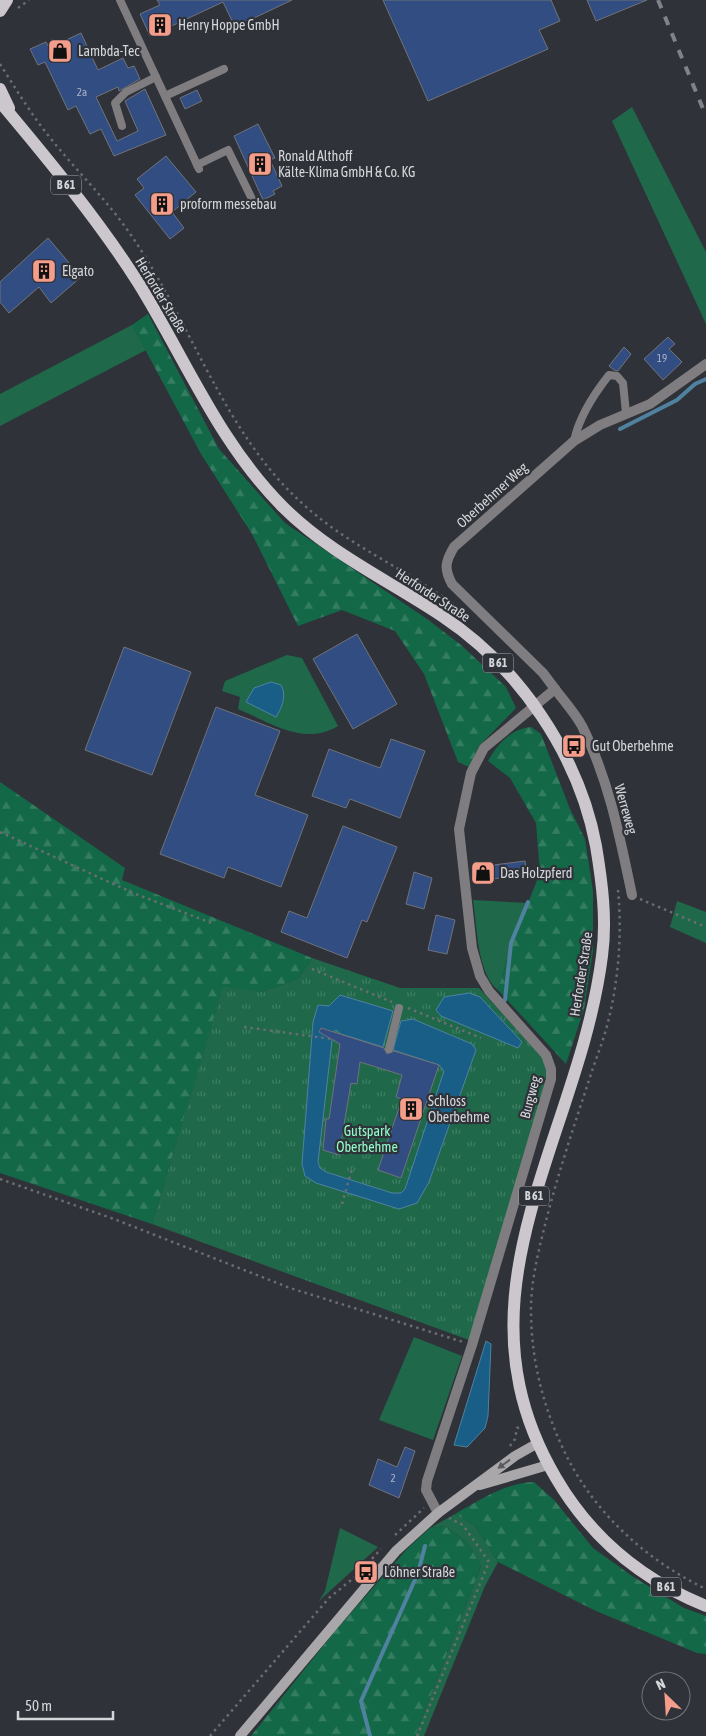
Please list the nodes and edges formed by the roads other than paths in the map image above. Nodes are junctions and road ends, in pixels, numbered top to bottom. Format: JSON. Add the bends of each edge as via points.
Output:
{"nodes":[{"id":1,"x":7,"y":0,"type":"edge"},
{"id":2,"x":120,"y":0,"type":"edge"},
{"id":3,"x":0,"y":11,"type":"edge"},
{"id":4,"x":224,"y":69,"type":"dead end"},
{"id":5,"x":156,"y":77,"type":"junction"},
{"id":6,"x":0,"y":89,"type":"edge"},
{"id":7,"x":165,"y":96,"type":"junction"},
{"id":8,"x":0,"y":102,"type":"edge"},
{"id":9,"x":14,"y":119,"type":"junction"},
{"id":10,"x":122,"y":126,"type":"dead end"},
{"id":11,"x":252,"y":199,"type":"dead end"},
{"id":12,"x":706,"y":364,"type":"edge"},
{"id":13,"x":626,"y":413,"type":"junction"},
{"id":14,"x":574,"y":441,"type":"junction"},
{"id":15,"x":555,"y":689,"type":"junction"},
{"id":16,"x":534,"y":706,"type":"junction"},
{"id":17,"x":632,"y":895,"type":"road end"},
{"id":18,"x":400,"y":1008,"type":"dead end"},
{"id":19,"x":389,"y":1049,"type":"dead end"},
{"id":20,"x":538,"y":1443,"type":"junction"},
{"id":21,"x":548,"y":1465,"type":"junction"},
{"id":22,"x":472,"y":1488,"type":"junction"},
{"id":23,"x":438,"y":1512,"type":"junction"},
{"id":24,"x":706,"y":1606,"type":"edge"},
{"id":25,"x":240,"y":1736,"type":"edge"}],
"edges":[{"from":1,"to":3,"type":"main road"},
{"from":2,"to":5,"type":"lane"},
{"from":4,"to":7,"type":"lane"},
{"from":5,"to":7,"type":"lane"},
{"from":5,"to":10,"type":"lane","via":[[126,92],[115,103]]},
{"from":6,"to":9,"type":"main road","name":"Herforder Straße","number":"B 61"},
{"from":7,"to":11,"type":"lane","via":[[198,167],[228,150]]},
{"from":8,"to":9,"type":"main road","name":"Herforder Straße","number":"B 61"},
{"from":9,"to":16,"type":"main road","name":"Herforder Straße","number":"B 61","via":[[93,219],[139,284],[224,434],[249,470],[287,511],[331,547],[444,617],[480,646]]},
{"from":12,"to":13,"type":"street","name":"Oberbehmer Weg","via":[[650,404]]},
{"from":13,"to":14,"type":"street","name":"Oberbehmer Weg","via":[[600,424]]},
{"from":13,"to":14,"type":"lane","via":[[623,383],[617,376],[609,375],[576,428]]},
{"from":14,"to":15,"type":"street","name":"Oberbehmer Weg","via":[[454,547],[446,559],[446,571],[452,584],[543,673]]},
{"from":15,"to":16,"type":"street"},
{"from":15,"to":17,"type":"street","name":"Werreweg","via":[[581,725],[602,775],[620,833]]},
{"from":16,"to":20,"type":"main road","name":"Herforder Straße","number":"B 61","via":[[563,754],[589,818],[600,873],[604,919],[603,954],[589,1025],[526,1224],[515,1286],[514,1358],[528,1417]]},
{"from":16,"to":23,"type":"street","name":"Burgweg","via":[[484,748],[471,773],[460,829],[472,948],[480,976],[489,991],[546,1055],[551,1079],[472,1345],[427,1481],[426,1490]]},
{"from":18,"to":19,"type":"lane"},
{"from":20,"to":21,"type":"main road","name":"Herforder Straße","number":"B 61"},
{"from":20,"to":22,"type":"main road","one_way":true},
{"from":21,"to":22,"type":"main road"},
{"from":21,"to":24,"type":"main road","name":"Herforder Straße","number":"B 61","via":[[570,1500],[605,1543],[632,1566],[672,1591]]},
{"from":22,"to":23,"type":"main road"},
{"from":23,"to":25,"type":"main road","via":[[373,1577]]}]}
